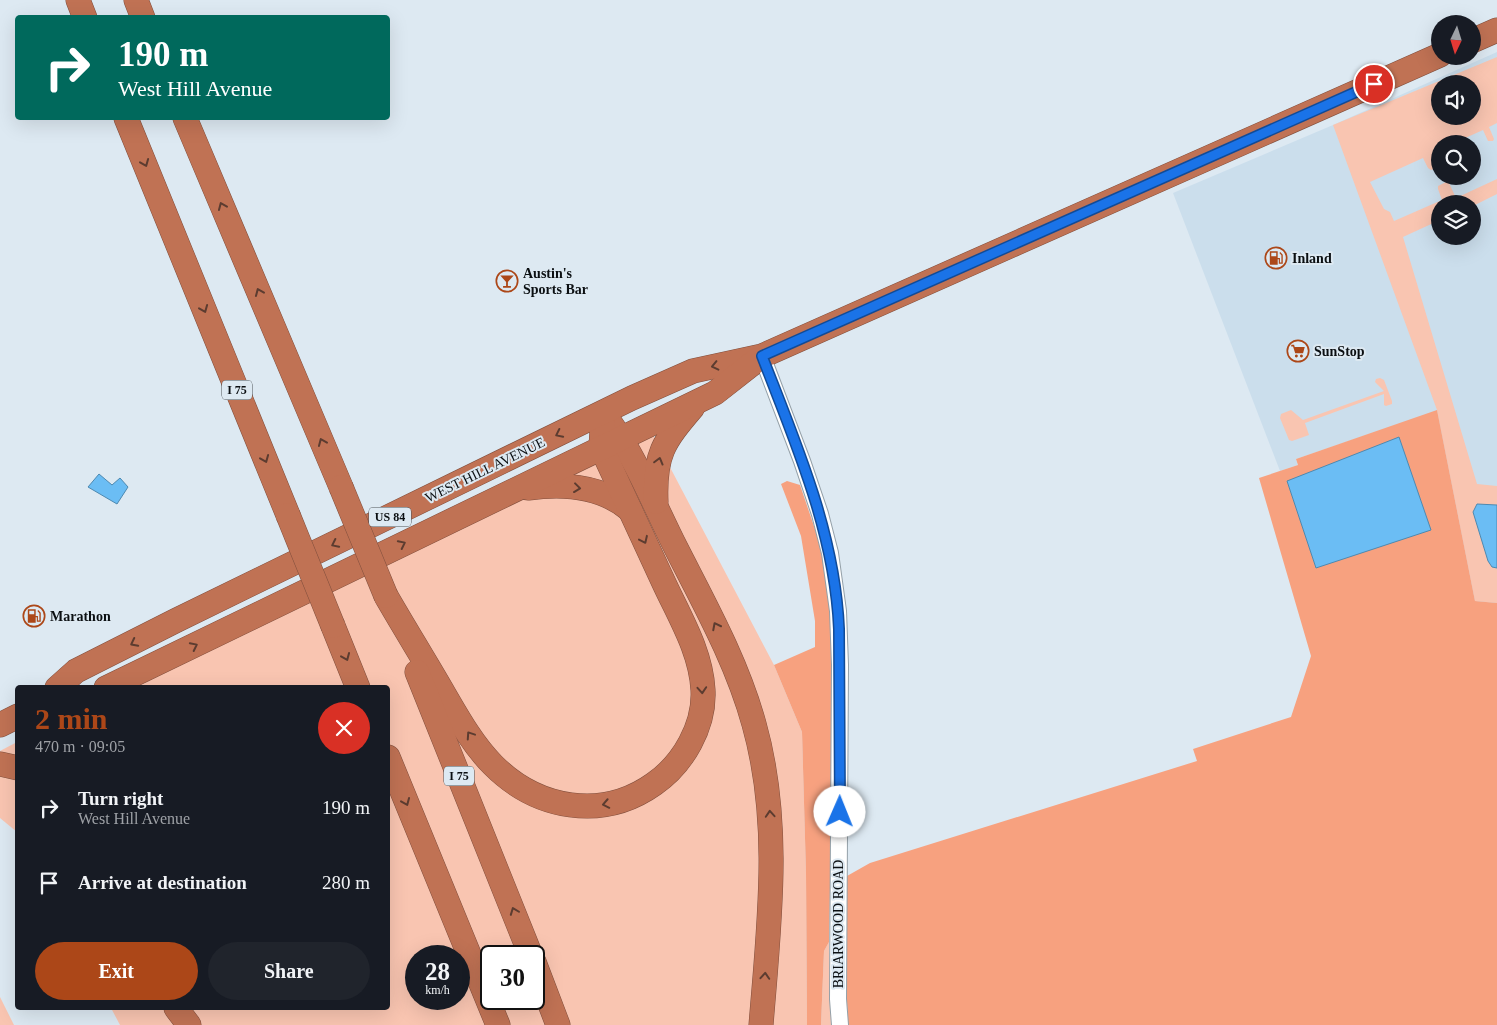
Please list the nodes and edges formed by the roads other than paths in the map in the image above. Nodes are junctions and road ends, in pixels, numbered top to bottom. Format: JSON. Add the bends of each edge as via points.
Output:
{"nodes":[{"id":1,"x":78,"y":0,"type":"edge"},
{"id":2,"x":136,"y":0,"type":"edge"},
{"id":3,"x":84,"y":15,"type":"edge"},
{"id":4,"x":142,"y":15,"type":"edge"},
{"id":5,"x":1497,"y":30,"type":"edge"},
{"id":6,"x":1481,"y":37,"type":"edge"},
{"id":7,"x":1431,"y":59,"type":"edge"},
{"id":8,"x":127,"y":120,"type":"edge"},
{"id":9,"x":186,"y":120,"type":"edge"},
{"id":10,"x":762,"y":356,"type":"junction"},
{"id":11,"x":696,"y":402,"type":"junction"},
{"id":12,"x":603,"y":413,"type":"junction"},
{"id":13,"x":611,"y":442,"type":"junction"},
{"id":14,"x":512,"y":491,"type":"junction"},
{"id":15,"x":656,"y":509,"type":"junction"},
{"id":16,"x":630,"y":510,"type":"junction"},
{"id":17,"x":386,"y":596,"type":"junction"},
{"id":18,"x":150,"y":667,"type":"junction"},
{"id":19,"x":60,"y":685,"type":"edge"},
{"id":20,"x":112,"y":685,"type":"edge"},
{"id":21,"x":128,"y":685,"type":"edge"},
{"id":22,"x":357,"y":685,"type":"edge"},
{"id":23,"x":15,"y":718,"type":"edge"},
{"id":24,"x":0,"y":725,"type":"edge"},
{"id":25,"x":390,"y":762,"type":"edge"},
{"id":26,"x":0,"y":764,"type":"edge"},
{"id":27,"x":15,"y":767,"type":"edge"},
{"id":28,"x":527,"y":945,"type":"edge"},
{"id":29,"x":545,"y":991,"type":"edge"},
{"id":30,"x":178,"y":1010,"type":"edge"},
{"id":31,"x":189,"y":1025,"type":"edge"},
{"id":32,"x":498,"y":1025,"type":"edge"},
{"id":33,"x":558,"y":1025,"type":"edge"},
{"id":34,"x":761,"y":1025,"type":"edge"},
{"id":35,"x":840,"y":1025,"type":"edge"}],
"edges":[{"from":1,"to":3,"type":"highway"},
{"from":2,"to":4,"type":"highway"},
{"from":5,"to":6,"type":"highway"},
{"from":7,"to":10,"type":"highway","name":"WEST HILL AVENUE","number":"US 84"},
{"from":8,"to":22,"type":"highway","number":"I 75","one_way":true,"bridge":true},
{"from":17,"to":9,"type":"highway","number":"I 75","one_way":true,"bridge":true},
{"from":10,"to":11,"type":"highway","name":"WEST HILL AVENUE","number":"US 84","via":[[715,393]]},
{"from":10,"to":12,"type":"highway","name":"WEST HILL AVENUE","number":"US 84","one_way":true,"via":[[693,371]]},
{"from":10,"to":35,"type":"street","name":"BRIARWOOD ROAD","via":[[820,514],[830,553],[838,611]]},
{"from":11,"to":13,"type":"highway","name":"WEST HILL AVENUE","number":"US 84"},
{"from":15,"to":11,"type":"highway","one_way":true,"via":[[658,458],[674,429]]},
{"from":12,"to":13,"type":"highway"},
{"from":12,"to":19,"type":"highway","name":"WEST HILL AVENUE","number":"US 84","one_way":true,"via":[[177,620],[76,671]]},
{"from":13,"to":14,"type":"highway","name":"WEST HILL AVENUE","number":"US 84"},
{"from":13,"to":15,"type":"highway"},
{"from":13,"to":16,"type":"highway"},
{"from":14,"to":16,"type":"highway","one_way":true,"via":[[541,486],[594,490],[619,500]]},
{"from":18,"to":14,"type":"highway","name":"WEST HILL AVENUE","number":"US 84","one_way":true},
{"from":34,"to":15,"type":"highway","one_way":true,"via":[[772,862],[768,796],[761,751],[744,692],[720,634]]},
{"from":16,"to":17,"type":"highway","one_way":true,"via":[[694,649],[703,690],[699,724],[683,753],[658,781],[629,798],[577,806],[546,800],[511,781],[492,764],[457,716]]},
{"from":28,"to":17,"type":"highway","number":"I 75","one_way":true},
{"from":18,"to":20,"type":"highway","name":"WEST HILL AVENUE","number":"US 84"},
{"from":18,"to":21,"type":"highway"},
{"from":23,"to":24,"type":"highway"},
{"from":25,"to":32,"type":"highway","one_way":true},
{"from":26,"to":27,"type":"highway"},
{"from":29,"to":33,"type":"highway"},
{"from":30,"to":31,"type":"highway"}]}
